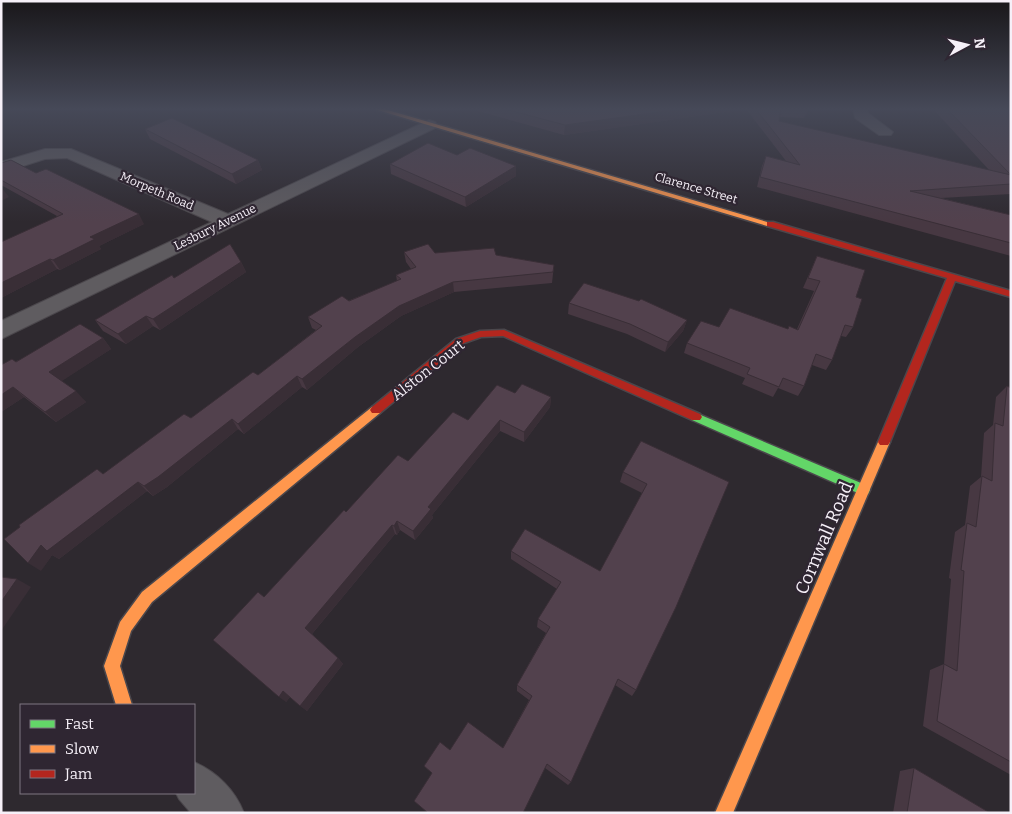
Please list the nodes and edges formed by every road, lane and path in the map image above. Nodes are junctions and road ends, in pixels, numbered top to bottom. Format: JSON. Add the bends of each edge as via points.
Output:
{"nodes":[{"id":1,"x":385,"y":146,"type":"edge"},
{"id":2,"x":502,"y":146,"type":"edge"},
{"id":3,"x":1,"y":168,"type":"edge"},
{"id":4,"x":227,"y":221,"type":"junction"},
{"id":5,"x":952,"y":276,"type":"junction"},
{"id":6,"x":1011,"y":294,"type":"edge"},
{"id":7,"x":1,"y":331,"type":"edge"},
{"id":8,"x":864,"y":490,"type":"junction"},
{"id":9,"x":124,"y":704,"type":"edge"},
{"id":10,"x":195,"y":785,"type":"edge"},
{"id":11,"x":222,"y":813,"type":"edge"},
{"id":12,"x":724,"y":813,"type":"edge"}],
"edges":[{"from":1,"to":4,"type":"street","name":"Lesbury Avenue"},
{"from":2,"to":5,"type":"street","name":"Clarence Street"},
{"from":3,"to":4,"type":"street","name":"Morpeth Road","via":[[32,157],[62,152],[71,154]]},
{"from":4,"to":7,"type":"street","name":"Lesbury Avenue"},
{"from":5,"to":6,"type":"street","name":"Clarence Street"},
{"from":5,"to":8,"type":"street","name":"Cornwall Road"},
{"from":8,"to":9,"type":"street","name":"Alston Court","via":[[504,333],[480,334],[460,342],[147,597],[124,627],[112,666]]},
{"from":8,"to":12,"type":"street","name":"Cornwall Road"},
{"from":10,"to":11,"type":"street"}]}
